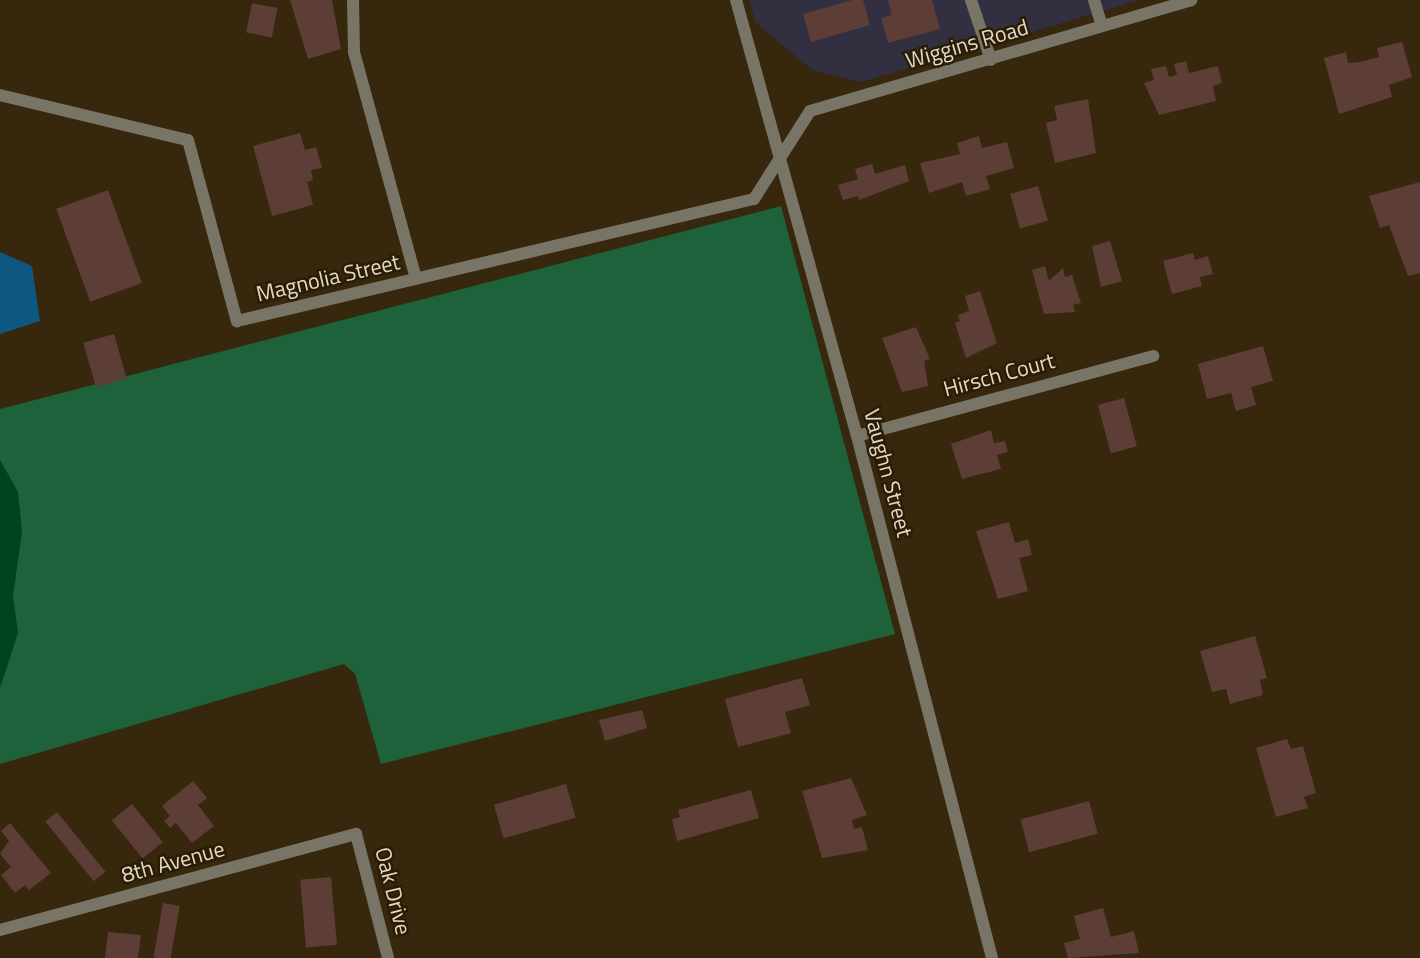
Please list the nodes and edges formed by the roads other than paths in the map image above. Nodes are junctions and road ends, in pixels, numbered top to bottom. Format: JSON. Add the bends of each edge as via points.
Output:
{"nodes":[{"id":1,"x":353,"y":0,"type":"edge"},
{"id":2,"x":736,"y":0,"type":"edge"},
{"id":3,"x":971,"y":0,"type":"edge"},
{"id":4,"x":1094,"y":0,"type":"edge"},
{"id":5,"x":1191,"y":0,"type":"edge"},
{"id":6,"x":1102,"y":26,"type":"junction"},
{"id":7,"x":991,"y":60,"type":"junction"},
{"id":8,"x":0,"y":94,"type":"edge"},
{"id":9,"x":782,"y":161,"type":"junction"},
{"id":10,"x":416,"y":279,"type":"junction"},
{"id":11,"x":1153,"y":356,"type":"dead end"},
{"id":12,"x":857,"y":436,"type":"junction"},
{"id":13,"x":356,"y":834,"type":"joint"},
{"id":14,"x":0,"y":930,"type":"edge"},
{"id":15,"x":388,"y":958,"type":"edge"},
{"id":16,"x":992,"y":958,"type":"edge"}],
"edges":[{"from":1,"to":10,"type":"street","via":[[354,51]]},
{"from":2,"to":9,"type":"street","name":"Vaughn Street"},
{"from":3,"to":7,"type":"street"},
{"from":4,"to":6,"type":"street"},
{"from":5,"to":6,"type":"street","name":"Wiggins Road"},
{"from":6,"to":7,"type":"street","name":"Wiggins Road"},
{"from":7,"to":9,"type":"street","name":"Wiggins Road","via":[[810,111]]},
{"from":8,"to":10,"type":"street","name":"Magnolia Street","via":[[188,140],[237,321]]},
{"from":9,"to":10,"type":"street","name":"Magnolia Street","via":[[754,199]]},
{"from":9,"to":12,"type":"street","name":"Vaughn Street"},
{"from":11,"to":12,"type":"street","name":"Hirsch Court"},
{"from":12,"to":16,"type":"street","name":"Vaughn Street"},
{"from":13,"to":14,"type":"street","name":"8th Avenue"},
{"from":13,"to":15,"type":"street","name":"Oak Drive"}]}
